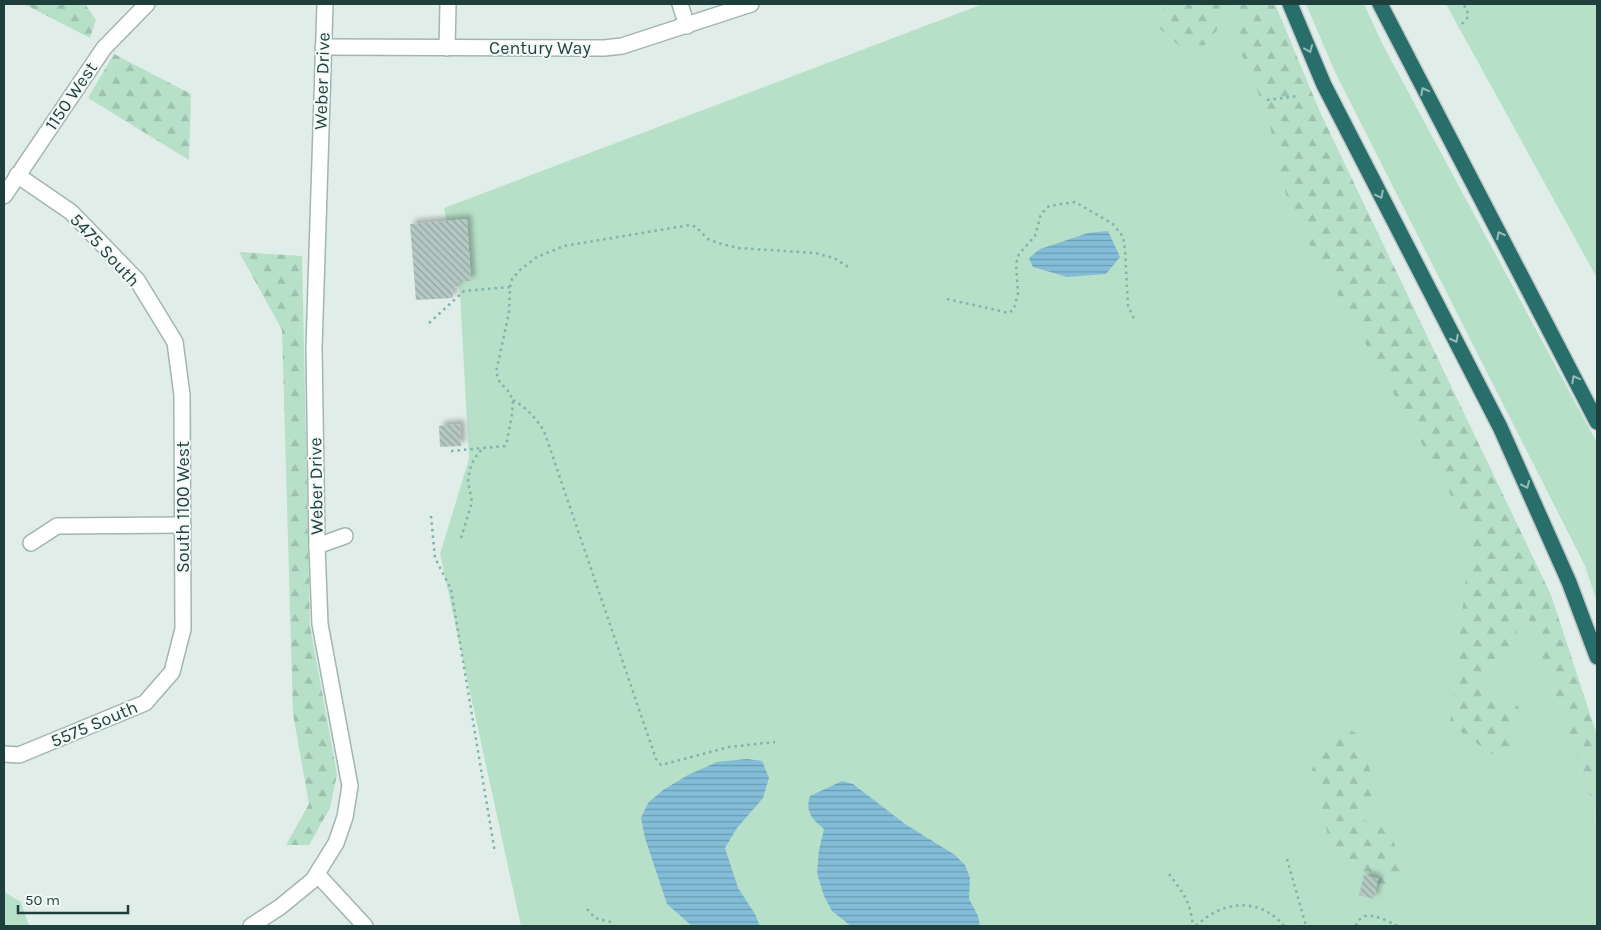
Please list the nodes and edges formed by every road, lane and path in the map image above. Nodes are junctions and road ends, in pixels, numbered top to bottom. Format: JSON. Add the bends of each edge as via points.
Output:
{"nodes":[{"id":1,"x":147,"y":4,"type":"edge"},
{"id":2,"x":325,"y":4,"type":"edge"},
{"id":3,"x":448,"y":4,"type":"edge"},
{"id":4,"x":680,"y":4,"type":"edge"},
{"id":5,"x":751,"y":4,"type":"edge"},
{"id":6,"x":1290,"y":4,"type":"edge"},
{"id":7,"x":1380,"y":4,"type":"edge"},
{"id":8,"x":1462,"y":4,"type":"edge"},
{"id":9,"x":1462,"y":24,"type":"dead end"},
{"id":10,"x":687,"y":26,"type":"junction"},
{"id":11,"x":323,"y":47,"type":"junction"},
{"id":12,"x":447,"y":48,"type":"junction"},
{"id":13,"x":1298,"y":96,"type":"dead end"},
{"id":14,"x":1267,"y":100,"type":"dead end"},
{"id":15,"x":17,"y":175,"type":"junction"},
{"id":16,"x":4,"y":196,"type":"edge"},
{"id":17,"x":850,"y":268,"type":"dead end"},
{"id":18,"x":510,"y":287,"type":"junction"},
{"id":19,"x":947,"y":299,"type":"dead end"},
{"id":20,"x":1135,"y":321,"type":"dead end"},
{"id":21,"x":429,"y":322,"type":"dead end"},
{"id":22,"x":176,"y":342,"type":"joint"},
{"id":23,"x":513,"y":400,"type":"junction"},
{"id":24,"x":1597,"y":422,"type":"edge"},
{"id":25,"x":483,"y":448,"type":"junction"},
{"id":26,"x":451,"y":451,"type":"dead end"},
{"id":27,"x":431,"y":516,"type":"dead end"},
{"id":28,"x":183,"y":525,"type":"junction"},
{"id":29,"x":346,"y":536,"type":"dead end"},
{"id":30,"x":461,"y":538,"type":"dead end"},
{"id":31,"x":31,"y":543,"type":"dead end"},
{"id":32,"x":321,"y":544,"type":"junction"},
{"id":33,"x":1597,"y":657,"type":"edge"},
{"id":34,"x":172,"y":672,"type":"joint"},
{"id":35,"x":775,"y":742,"type":"dead end"},
{"id":36,"x":4,"y":754,"type":"edge"},
{"id":37,"x":495,"y":853,"type":"dead end"},
{"id":38,"x":1287,"y":859,"type":"dead end"},
{"id":39,"x":316,"y":874,"type":"junction"},
{"id":40,"x":1170,"y":874,"type":"dead end"},
{"id":41,"x":587,"y":909,"type":"dead end"},
{"id":42,"x":251,"y":926,"type":"edge"},
{"id":43,"x":365,"y":926,"type":"edge"},
{"id":44,"x":614,"y":926,"type":"edge"},
{"id":45,"x":1194,"y":926,"type":"edge"},
{"id":46,"x":1284,"y":926,"type":"edge"},
{"id":47,"x":1306,"y":926,"type":"edge"},
{"id":48,"x":1356,"y":926,"type":"edge"},
{"id":49,"x":1398,"y":926,"type":"edge"}],
"edges":[{"from":1,"to":15,"type":"street","name":"1150 West","via":[[104,48]]},
{"from":2,"to":11,"type":"street","name":"Weber Drive"},
{"from":3,"to":12,"type":"street"},
{"from":4,"to":10,"type":"street"},
{"from":5,"to":10,"type":"street","name":"Century Way"},
{"from":6,"to":33,"type":"highway","one_way":true,"via":[[1324,85],[1500,427],[1569,582]]},
{"from":24,"to":7,"type":"highway","one_way":true},
{"from":8,"to":9,"type":"path","via":[[1468,17]]},
{"from":10,"to":12,"type":"street","name":"Century Way","via":[[622,46],[604,48]]},
{"from":11,"to":12,"type":"street","name":"Century Way"},
{"from":11,"to":32,"type":"street","name":"Weber Drive","via":[[314,348]]},
{"from":13,"to":14,"type":"path"},
{"from":15,"to":16,"type":"street","name":"1150 West"},
{"from":15,"to":22,"type":"street","name":"5475 South","via":[[71,212],[137,280]]},
{"from":17,"to":18,"type":"path","via":[[834,258],[815,253],[738,248],[718,243],[690,225],[564,246],[526,265]]},
{"from":18,"to":21,"type":"path","via":[[464,291]]},
{"from":18,"to":23,"type":"path","via":[[509,313],[496,372]]},
{"from":19,"to":20,"type":"path","via":[[1009,313],[1014,309],[1018,292],[1016,264],[1019,254],[1035,236],[1041,214],[1049,206],[1075,202],[1112,224],[1123,237],[1128,306]]},
{"from":22,"to":28,"type":"street","name":"South 1100 West","via":[[182,395]]},
{"from":23,"to":25,"type":"path","via":[[505,446]]},
{"from":23,"to":35,"type":"path","via":[[537,419],[544,431],[656,759],[661,765],[730,747]]},
{"from":25,"to":26,"type":"path"},
{"from":25,"to":30,"type":"path","via":[[470,469],[468,480],[472,502]]},
{"from":27,"to":37,"type":"path","via":[[434,558],[451,590]]},
{"from":28,"to":31,"type":"street","via":[[57,526]]},
{"from":28,"to":34,"type":"street","name":"South 1100 West","via":[[183,629]]},
{"from":29,"to":32,"type":"street"},
{"from":32,"to":39,"type":"street","name":"Weber Drive","via":[[320,624],[350,786],[345,817],[336,843]]},
{"from":34,"to":36,"type":"street","name":"5575 South","via":[[144,703],[20,755]]},
{"from":38,"to":47,"type":"path"},
{"from":39,"to":42,"type":"street","name":"Weber Drive","via":[[280,908]]},
{"from":39,"to":43,"type":"street"},
{"from":40,"to":45,"type":"path","via":[[1191,908]]},
{"from":41,"to":44,"type":"path","via":[[595,918],[611,922]]},
{"from":45,"to":46,"type":"path","via":[[1206,916],[1223,909],[1250,905],[1262,909]]},
{"from":48,"to":49,"type":"path","via":[[1364,916]]}]}
